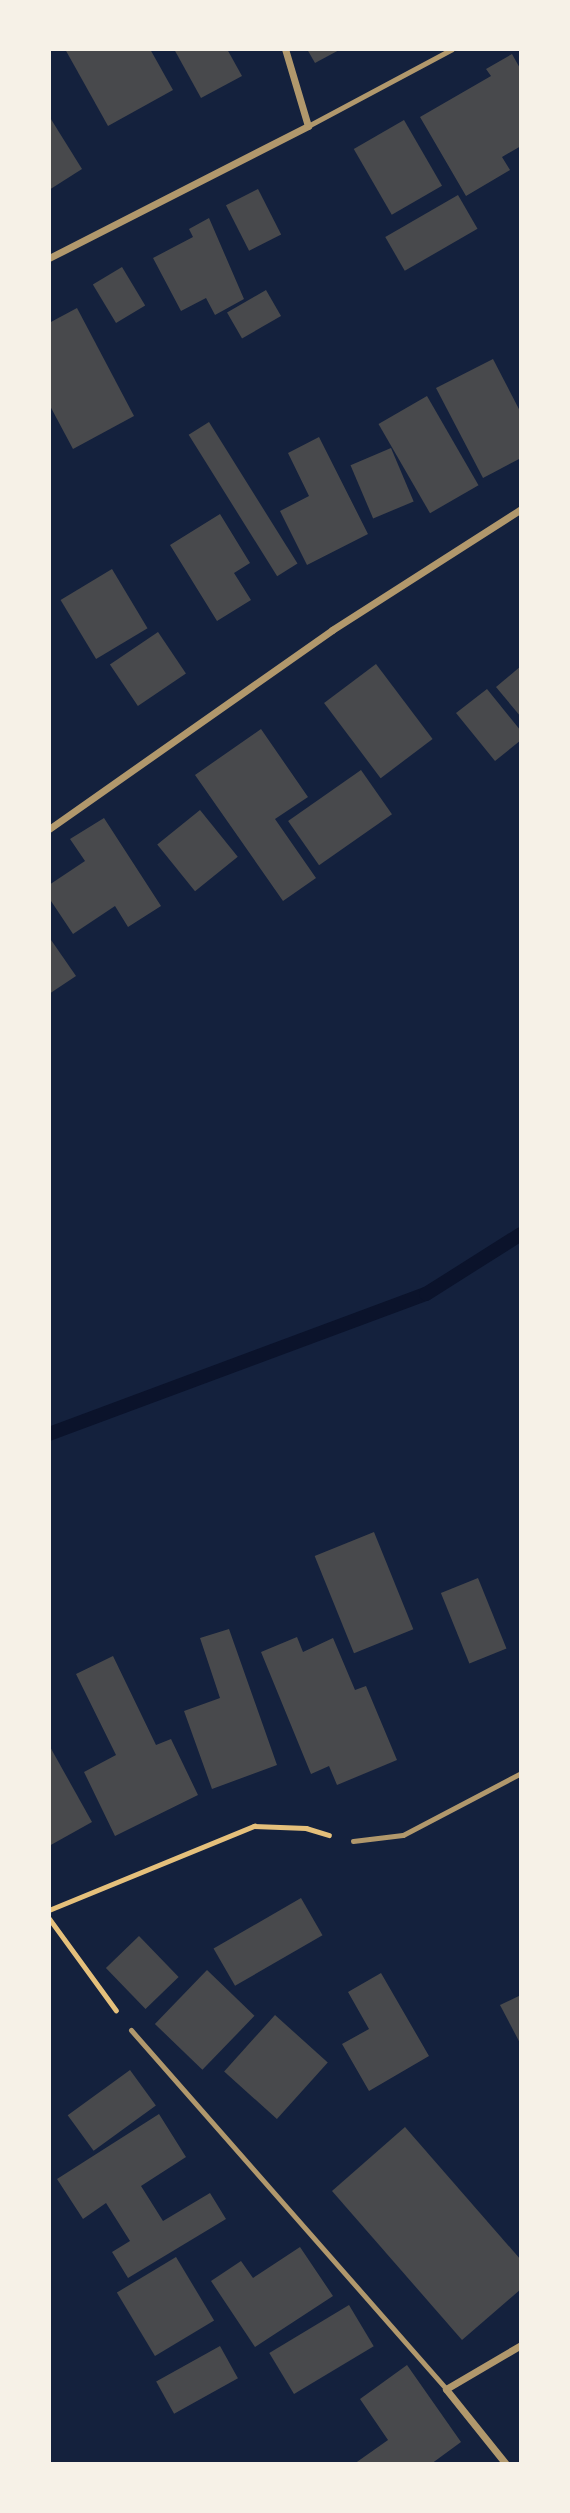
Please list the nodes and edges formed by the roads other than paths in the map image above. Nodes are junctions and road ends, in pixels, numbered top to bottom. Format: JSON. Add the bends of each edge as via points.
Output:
{"nodes":[{"id":1,"x":285,"y":49,"type":"edge"},
{"id":2,"x":452,"y":49,"type":"edge"},
{"id":3,"x":307,"y":126,"type":"junction"},
{"id":4,"x":49,"y":258,"type":"edge"},
{"id":5,"x":521,"y":509,"type":"edge"},
{"id":6,"x":49,"y":830,"type":"edge"},
{"id":7,"x":521,"y":1773,"type":"edge"},
{"id":8,"x":353,"y":1841,"type":"road end"},
{"id":9,"x":131,"y":2030,"type":"road end"},
{"id":10,"x":521,"y":2346,"type":"edge"},
{"id":11,"x":446,"y":2389,"type":"junction"},
{"id":12,"x":506,"y":2464,"type":"edge"}],
"edges":[{"from":1,"to":3,"type":"street"},
{"from":2,"to":3,"type":"lane"},
{"from":3,"to":4,"type":"street"},
{"from":5,"to":6,"type":"street","via":[[332,631]]},
{"from":7,"to":8,"type":"lane","via":[[403,1835]]},
{"from":9,"to":11,"type":"lane"},
{"from":10,"to":11,"type":"street"},
{"from":11,"to":12,"type":"street"}]}
